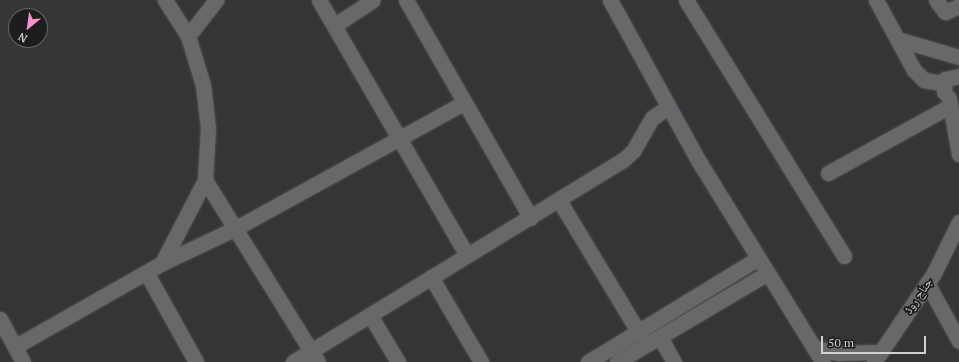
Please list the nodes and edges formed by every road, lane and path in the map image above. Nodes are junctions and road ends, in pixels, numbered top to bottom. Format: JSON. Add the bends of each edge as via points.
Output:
{"nodes":[{"id":1,"x":166,"y":0,"type":"edge"},
{"id":2,"x":216,"y":0,"type":"edge"},
{"id":3,"x":319,"y":0,"type":"edge"},
{"id":4,"x":373,"y":0,"type":"edge"},
{"id":5,"x":406,"y":0,"type":"edge"},
{"id":6,"x":610,"y":0,"type":"edge"},
{"id":7,"x":686,"y":0,"type":"edge"},
{"id":8,"x":876,"y":0,"type":"edge"},
{"id":9,"x":936,"y":0,"type":"edge"},
{"id":10,"x":959,"y":6,"type":"edge"},
{"id":11,"x":335,"y":25,"type":"junction"},
{"id":12,"x":188,"y":36,"type":"junction"},
{"id":13,"x":897,"y":39,"type":"junction"},
{"id":14,"x":959,"y":57,"type":"edge"},
{"id":15,"x":959,"y":76,"type":"edge"},
{"id":16,"x":943,"y":83,"type":"junction"},
{"id":17,"x":953,"y":100,"type":"edge"},
{"id":18,"x":465,"y":102,"type":"junction"},
{"id":19,"x":668,"y":107,"type":"junction"},
{"id":20,"x":398,"y":138,"type":"junction"},
{"id":21,"x":959,"y":154,"type":"edge"},
{"id":22,"x":828,"y":172,"type":"dead end"},
{"id":23,"x":205,"y":180,"type":"junction"},
{"id":24,"x":560,"y":202,"type":"junction"},
{"id":25,"x":531,"y":218,"type":"junction"},
{"id":26,"x":959,"y":222,"type":"edge"},
{"id":27,"x":236,"y":228,"type":"junction"},
{"id":28,"x":468,"y":255,"type":"junction"},
{"id":29,"x":844,"y":256,"type":"dead end"},
{"id":30,"x":757,"y":259,"type":"junction"},
{"id":31,"x":162,"y":263,"type":"junction"},
{"id":32,"x":146,"y":272,"type":"junction"},
{"id":33,"x":766,"y":274,"type":"junction"},
{"id":34,"x":431,"y":277,"type":"junction"},
{"id":35,"x":927,"y":283,"type":"junction"},
{"id":36,"x":370,"y":315,"type":"junction"},
{"id":37,"x":0,"y":319,"type":"edge"},
{"id":38,"x":660,"y":337,"type":"junction"},
{"id":39,"x":643,"y":339,"type":"junction"},
{"id":40,"x":959,"y":341,"type":"edge"},
{"id":41,"x":16,"y":346,"type":"junction"},
{"id":42,"x":816,"y":348,"type":"junction"},
{"id":43,"x":315,"y":356,"type":"edge"},
{"id":44,"x":877,"y":357,"type":"edge"},
{"id":45,"x":23,"y":362,"type":"edge"},
{"id":46,"x":196,"y":362,"type":"edge"},
{"id":47,"x":293,"y":362,"type":"edge"},
{"id":48,"x":398,"y":362,"type":"edge"},
{"id":49,"x":481,"y":362,"type":"edge"},
{"id":50,"x":588,"y":362,"type":"edge"},
{"id":51,"x":617,"y":362,"type":"edge"},
{"id":52,"x":674,"y":362,"type":"edge"},
{"id":53,"x":823,"y":362,"type":"edge"}],
"edges":[{"from":1,"to":12,"type":"street"},
{"from":2,"to":12,"type":"street"},
{"from":3,"to":11,"type":"street"},
{"from":4,"to":11,"type":"street"},
{"from":5,"to":18,"type":"street"},
{"from":6,"to":19,"type":"street"},
{"from":7,"to":29,"type":"street"},
{"from":8,"to":13,"type":"street"},
{"from":9,"to":10,"type":"street","via":[[945,12]]},
{"from":11,"to":20,"type":"street"},
{"from":12,"to":23,"type":"street","via":[[208,108]]},
{"from":13,"to":14,"type":"street"},
{"from":13,"to":16,"type":"street","via":[[924,80]]},
{"from":15,"to":16,"type":"street","via":[[948,76]]},
{"from":16,"to":17,"type":"street","via":[[943,91]]},
{"from":17,"to":21,"type":"street"},
{"from":17,"to":22,"type":"street"},
{"from":18,"to":20,"type":"street"},
{"from":18,"to":25,"type":"street"},
{"from":19,"to":24,"type":"street","via":[[648,124],[629,155]]},
{"from":19,"to":30,"type":"street"},
{"from":20,"to":27,"type":"street"},
{"from":20,"to":28,"type":"street"},
{"from":23,"to":27,"type":"street"},
{"from":23,"to":31,"type":"street"},
{"from":24,"to":25,"type":"street"},
{"from":24,"to":39,"type":"street"},
{"from":25,"to":28,"type":"street"},
{"from":26,"to":35,"type":"street","name":"جناح روڈ"},
{"from":27,"to":31,"type":"street"},
{"from":27,"to":43,"type":"street"},
{"from":28,"to":34,"type":"street"},
{"from":30,"to":33,"type":"street"},
{"from":30,"to":39,"type":"street"},
{"from":31,"to":32,"type":"street"},
{"from":32,"to":41,"type":"street"},
{"from":32,"to":46,"type":"street"},
{"from":33,"to":38,"type":"street"},
{"from":33,"to":42,"type":"street"},
{"from":34,"to":36,"type":"street"},
{"from":34,"to":49,"type":"street"},
{"from":35,"to":40,"type":"street"},
{"from":35,"to":44,"type":"street","name":"جناح روڈ"},
{"from":36,"to":43,"type":"street"},
{"from":36,"to":48,"type":"street"},
{"from":37,"to":41,"type":"street"},
{"from":38,"to":39,"type":"street"},
{"from":38,"to":52,"type":"street"},
{"from":39,"to":50,"type":"street"},
{"from":39,"to":51,"type":"street"},
{"from":41,"to":45,"type":"street"},
{"from":42,"to":44,"type":"street","name":"جناح روڈ"},
{"from":42,"to":53,"type":"street"},
{"from":43,"to":47,"type":"street"}]}
